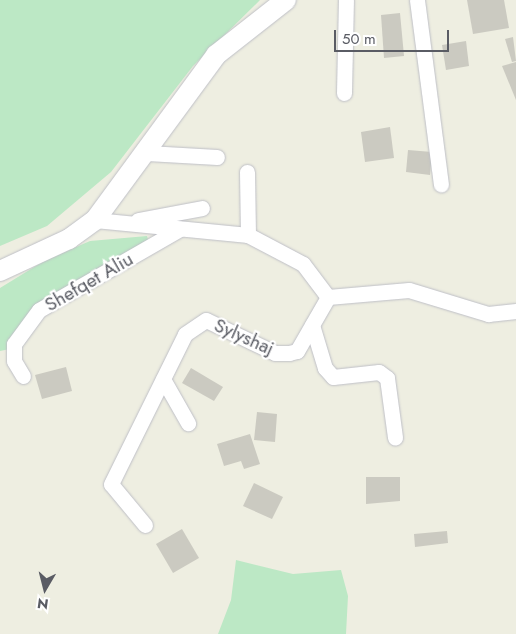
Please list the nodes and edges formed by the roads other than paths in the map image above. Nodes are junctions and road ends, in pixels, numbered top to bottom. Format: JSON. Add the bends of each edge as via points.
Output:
{"nodes":[{"id":1,"x":286,"y":0,"type":"edge"},
{"id":2,"x":346,"y":0,"type":"edge"},
{"id":3,"x":417,"y":0,"type":"edge"},
{"id":4,"x":344,"y":93,"type":"dead end"},
{"id":5,"x":147,"y":153,"type":"junction"},
{"id":6,"x":217,"y":157,"type":"dead end"},
{"id":7,"x":247,"y":172,"type":"dead end"},
{"id":8,"x":441,"y":184,"type":"dead end"},
{"id":9,"x":202,"y":208,"type":"dead end"},
{"id":10,"x":94,"y":220,"type":"junction"},
{"id":11,"x":124,"y":223,"type":"junction"},
{"id":12,"x":180,"y":229,"type":"junction"},
{"id":13,"x":248,"y":235,"type":"junction"},
{"id":14,"x":0,"y":272,"type":"edge"},
{"id":15,"x":328,"y":297,"type":"junction"},
{"id":16,"x":516,"y":311,"type":"edge"},
{"id":17,"x":312,"y":325,"type":"junction"},
{"id":18,"x":23,"y":376,"type":"dead end"},
{"id":19,"x":162,"y":379,"type":"junction"},
{"id":20,"x":188,"y":423,"type":"dead end"},
{"id":21,"x":395,"y":438,"type":"dead end"},
{"id":22,"x":145,"y":525,"type":"dead end"}],
"edges":[{"from":1,"to":5,"type":"main road","via":[[216,55],[191,84]]},
{"from":2,"to":4,"type":"street"},
{"from":3,"to":8,"type":"street"},
{"from":5,"to":6,"type":"street"},
{"from":5,"to":10,"type":"main road"},
{"from":7,"to":13,"type":"street"},
{"from":9,"to":11,"type":"street","name":"Shefqet Aliu"},
{"from":10,"to":11,"type":"street","name":"Shefqet Aliu"},
{"from":10,"to":14,"type":"main road","via":[[69,239]]},
{"from":11,"to":12,"type":"street","name":"Shefqet Aliu"},
{"from":12,"to":13,"type":"street","name":"Shefqet Aliu"},
{"from":12,"to":18,"type":"street","name":"Shefqet Aliu","via":[[39,310],[14,344],[14,361]]},
{"from":13,"to":15,"type":"street","name":"Shefqet Aliu","via":[[303,264]]},
{"from":15,"to":16,"type":"street","via":[[409,290],[488,314]]},
{"from":15,"to":17,"type":"street","name":"Sylyshaj"},
{"from":17,"to":19,"type":"street","name":"Sylyshaj","via":[[297,351],[289,354],[275,353],[206,320],[185,334]]},
{"from":17,"to":21,"type":"street","via":[[324,368],[333,377],[379,372],[387,378]]},
{"from":19,"to":20,"type":"street"},
{"from":19,"to":22,"type":"street","name":"Sylyshaj","via":[[111,484]]}]}
